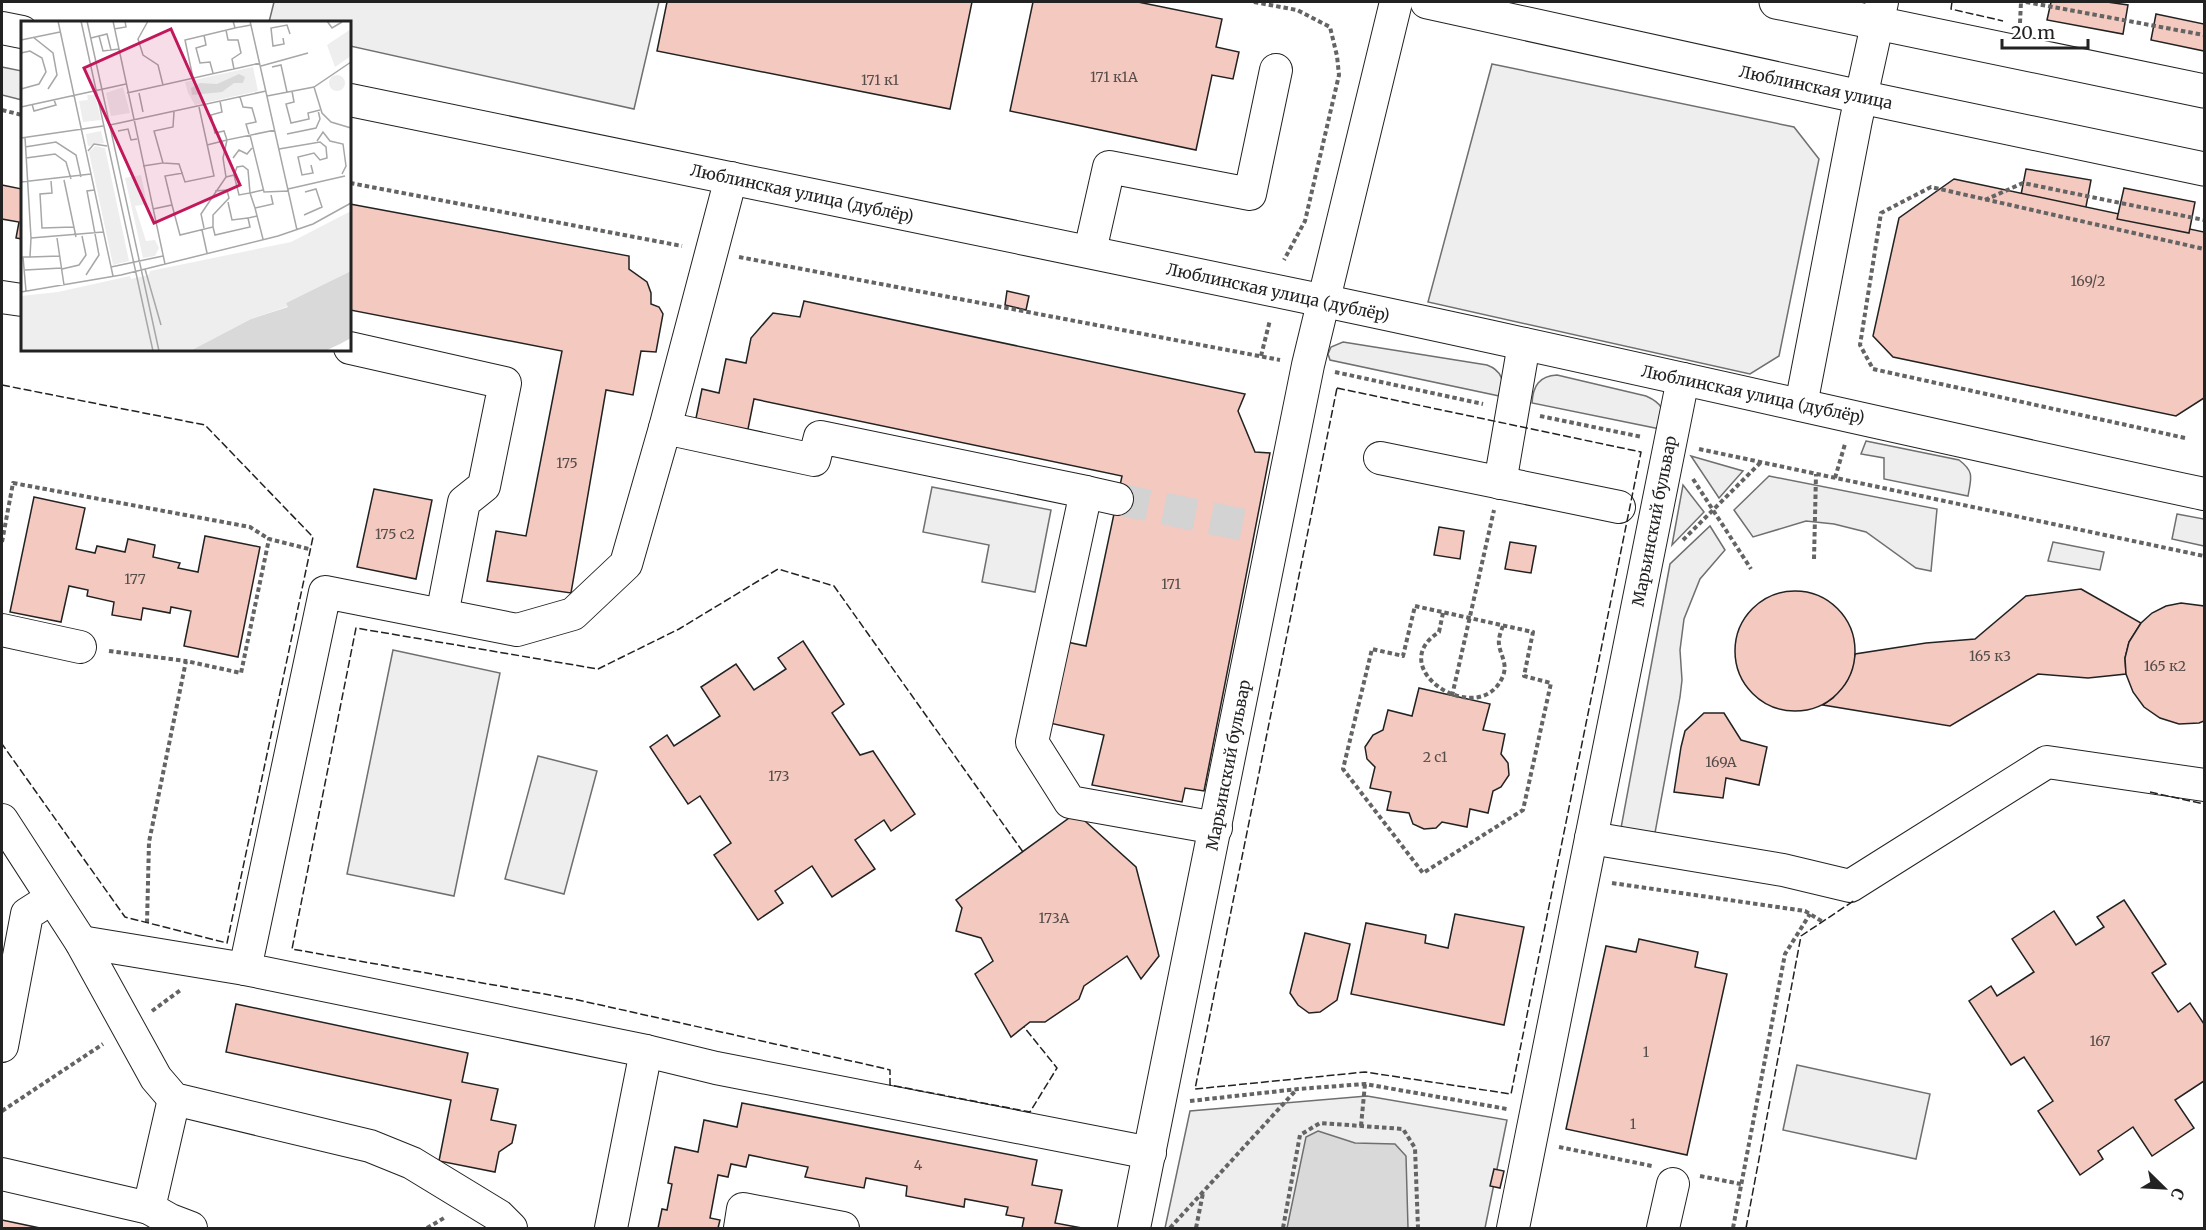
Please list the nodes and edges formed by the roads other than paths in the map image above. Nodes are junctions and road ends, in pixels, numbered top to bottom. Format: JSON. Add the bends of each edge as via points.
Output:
{"nodes":[{"id":1,"x":1396,"y":2,"type":"edge"},
{"id":2,"x":1427,"y":2,"type":"edge"},
{"id":3,"x":1776,"y":2,"type":"edge"},
{"id":4,"x":1880,"y":12,"type":"edge"},
{"id":5,"x":2,"y":28,"type":"edge"},
{"id":6,"x":21,"y":32,"type":"edge"},
{"id":7,"x":1276,"y":70,"type":"dead end"},
{"id":8,"x":2205,"y":91,"type":"edge"},
{"id":9,"x":1861,"y":97,"type":"junction"},
{"id":10,"x":351,"y":100,"type":"edge"},
{"id":11,"x":2205,"y":169,"type":"edge"},
{"id":12,"x":731,"y":178,"type":"junction"},
{"id":13,"x":1090,"y":251,"type":"junction"},
{"id":14,"x":2,"y":297,"type":"edge"},
{"id":15,"x":21,"y":300,"type":"edge"},
{"id":16,"x":1323,"y":301,"type":"junction"},
{"id":17,"x":1524,"y":344,"type":"junction"},
{"id":18,"x":351,"y":348,"type":"edge"},
{"id":19,"x":1683,"y":379,"type":"junction"},
{"id":20,"x":1801,"y":405,"type":"junction"},
{"id":21,"x":665,"y":428,"type":"junction"},
{"id":22,"x":1380,"y":458,"type":"dead end"},
{"id":23,"x":1500,"y":483,"type":"junction"},
{"id":24,"x":1086,"y":492,"type":"junction"},
{"id":25,"x":2205,"y":494,"type":"edge"},
{"id":26,"x":1117,"y":499,"type":"tunnel mouth"},
{"id":27,"x":1619,"y":507,"type":"dead end"},
{"id":28,"x":442,"y":615,"type":"junction"},
{"id":29,"x":2,"y":630,"type":"edge"},
{"id":30,"x":80,"y":647,"type":"road end"},
{"id":31,"x":2205,"y":785,"type":"edge"},
{"id":32,"x":2,"y":820,"type":"edge"},
{"id":33,"x":1216,"y":828,"type":"junction"},
{"id":34,"x":1589,"y":850,"type":"junction"},
{"id":35,"x":52,"y":898,"type":"junction"},
{"id":36,"x":81,"y":942,"type":"junction"},
{"id":37,"x":231,"y":967,"type":"junction"},
{"id":38,"x":2,"y":1046,"type":"edge"},
{"id":39,"x":646,"y":1051,"type":"junction"},
{"id":40,"x":174,"y":1099,"type":"junction"},
{"id":41,"x":1150,"y":1153,"type":"junction"},
{"id":42,"x":2,"y":1174,"type":"edge"},
{"id":43,"x":1673,"y":1184,"type":"dead end"},
{"id":44,"x":149,"y":1208,"type":"junction"},
{"id":45,"x":191,"y":1228,"type":"edge"},
{"id":46,"x":511,"y":1228,"type":"edge"},
{"id":47,"x":611,"y":1228,"type":"edge"},
{"id":48,"x":740,"y":1228,"type":"edge"},
{"id":49,"x":843,"y":1228,"type":"edge"},
{"id":50,"x":1134,"y":1228,"type":"edge"},
{"id":51,"x":1513,"y":1228,"type":"edge"},
{"id":52,"x":1663,"y":1228,"type":"edge"}],
"edges":[{"from":1,"to":16,"type":"street","name":"Марьинский бульвар"},
{"from":2,"to":9,"type":"main road","name":"Люблинская улица"},
{"from":3,"to":4,"type":"main road"},
{"from":4,"to":8,"type":"main road"},
{"from":4,"to":9,"type":"street"},
{"from":5,"to":6,"type":"street"},
{"from":7,"to":13,"type":"street","via":[[1250,194],[1109,167]]},
{"from":9,"to":11,"type":"main road","name":"Люблинская улица"},
{"from":9,"to":20,"type":"street"},
{"from":10,"to":12,"type":"street","name":"Люблинская улица (дублёр)"},
{"from":12,"to":13,"type":"street","name":"Люблинская улица (дублёр)"},
{"from":12,"to":21,"type":"street"},
{"from":13,"to":16,"type":"street","name":"Люблинская улица (дублёр)"},
{"from":14,"to":15,"type":"street"},
{"from":16,"to":17,"type":"street","name":"Люблинская улица (дублёр)"},
{"from":16,"to":33,"type":"street","name":"Марьинский бульвар","via":[[1265,529]]},
{"from":17,"to":19,"type":"street","name":"Люблинская улица (дублёр)"},
{"from":17,"to":23,"type":"street"},
{"from":18,"to":28,"type":"street","via":[[505,383],[484,486],[464,502]]},
{"from":19,"to":20,"type":"street","name":"Люблинская улица (дублёр)"},
{"from":19,"to":34,"type":"street","name":"Марьинский бульвар","via":[[1681,446]]},
{"from":20,"to":25,"type":"street","name":"Люблинская улица (дублёр)"},
{"from":21,"to":24,"type":"street","via":[[814,460],[820,437]]},
{"from":21,"to":28,"type":"street","via":[[626,564],[573,614],[517,630]]},
{"from":22,"to":23,"type":"street"},
{"from":23,"to":27,"type":"street"},
{"from":24,"to":26,"type":"street"},
{"from":24,"to":33,"type":"street","via":[[1032,742],[1070,802]]},
{"from":28,"to":37,"type":"street","via":[[325,592]]},
{"from":29,"to":30,"type":"street"},
{"from":31,"to":34,"type":"street","via":[[2047,762],[1850,886],[1783,870]]},
{"from":32,"to":35,"type":"street"},
{"from":33,"to":41,"type":"street","name":"Марьинский бульвар"},
{"from":34,"to":51,"type":"street","name":"Марьинский бульвар"},
{"from":35,"to":36,"type":"street"},
{"from":35,"to":38,"type":"street","via":[[27,914]]},
{"from":36,"to":37,"type":"street"},
{"from":36,"to":40,"type":"street","via":[[156,1078]]},
{"from":37,"to":39,"type":"street"},
{"from":39,"to":41,"type":"street"},
{"from":39,"to":47,"type":"street"},
{"from":40,"to":44,"type":"street"},
{"from":40,"to":46,"type":"street","via":[[370,1146],[402,1158],[499,1216]]},
{"from":41,"to":50,"type":"street","name":"Марьинский бульвар"},
{"from":42,"to":44,"type":"street"},
{"from":43,"to":52,"type":"street"},
{"from":44,"to":45,"type":"street"},
{"from":48,"to":49,"type":"street","via":[[743,1209]]}]}
